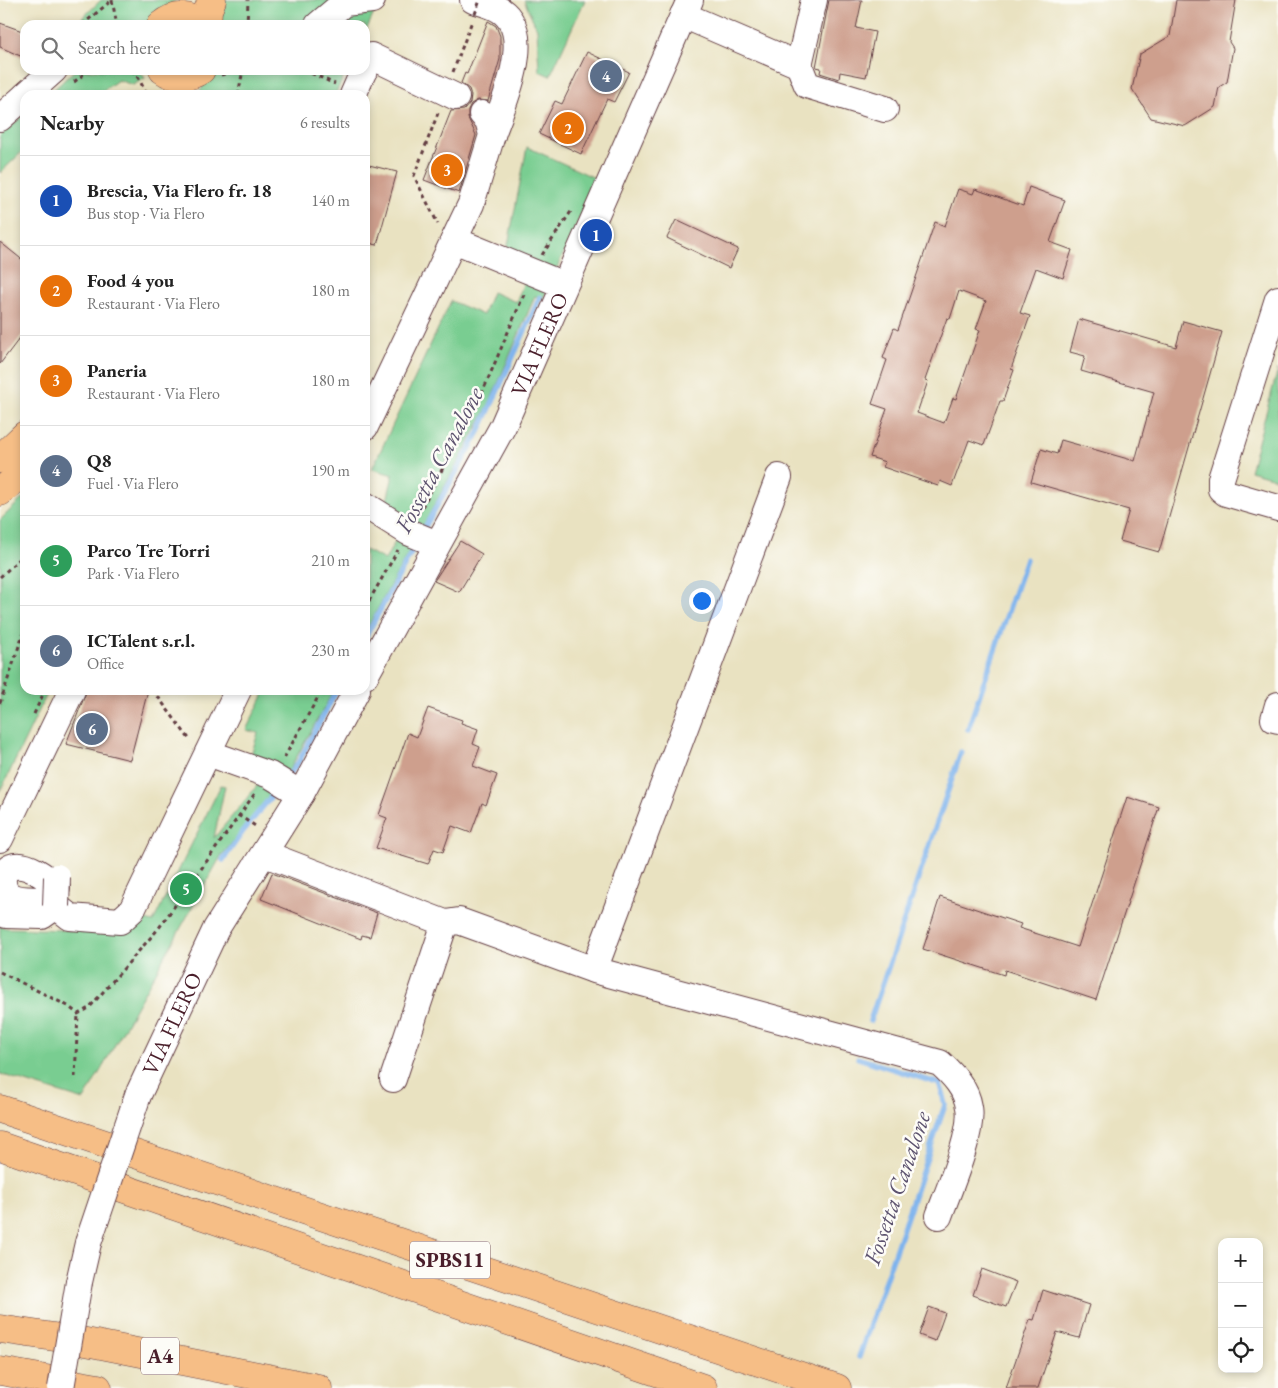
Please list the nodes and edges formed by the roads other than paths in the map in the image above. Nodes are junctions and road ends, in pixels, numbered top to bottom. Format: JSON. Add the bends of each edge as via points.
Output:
{"nodes":[{"id":1,"x":212,"y":0,"type":"edge"},
{"id":2,"x":372,"y":0,"type":"edge"},
{"id":3,"x":509,"y":0,"type":"edge"},
{"id":4,"x":814,"y":0,"type":"edge"},
{"id":5,"x":474,"y":7,"type":"edge"},
{"id":6,"x":686,"y":7,"type":"edge"},
{"id":7,"x":173,"y":14,"type":"edge"},
{"id":8,"x":195,"y":20,"type":"edge"},
{"id":9,"x":206,"y":20,"type":"edge"},
{"id":10,"x":324,"y":20,"type":"edge"},
{"id":11,"x":370,"y":58,"type":"edge"},
{"id":12,"x":799,"y":64,"type":"junction"},
{"id":13,"x":48,"y":75,"type":"edge"},
{"id":14,"x":188,"y":75,"type":"edge"},
{"id":15,"x":198,"y":75,"type":"edge"},
{"id":16,"x":359,"y":75,"type":"edge"},
{"id":17,"x":165,"y":79,"type":"edge"},
{"id":18,"x":31,"y":90,"type":"edge"},
{"id":19,"x":191,"y":90,"type":"edge"},
{"id":20,"x":344,"y":90,"type":"edge"},
{"id":21,"x":456,"y":97,"type":"dead end"},
{"id":22,"x":20,"y":100,"type":"edge"},
{"id":23,"x":885,"y":109,"type":"dead end"},
{"id":24,"x":497,"y":110,"type":"junction"},
{"id":25,"x":0,"y":118,"type":"edge"},
{"id":26,"x":454,"y":240,"type":"junction"},
{"id":27,"x":550,"y":275,"type":"junction"},
{"id":28,"x":1278,"y":299,"type":"edge"},
{"id":29,"x":433,"y":321,"type":"dead end"},
{"id":30,"x":370,"y":416,"type":"edge"},
{"id":31,"x":20,"y":440,"type":"edge"},
{"id":32,"x":0,"y":459,"type":"edge"},
{"id":33,"x":20,"y":475,"type":"edge"},
{"id":34,"x":779,"y":477,"type":"dead end"},
{"id":35,"x":0,"y":492,"type":"edge"},
{"id":36,"x":370,"y":508,"type":"edge"},
{"id":37,"x":1278,"y":508,"type":"edge"},
{"id":38,"x":437,"y":544,"type":"junction"},
{"id":39,"x":370,"y":667,"type":"edge"},
{"id":40,"x":70,"y":695,"type":"edge"},
{"id":41,"x":236,"y":695,"type":"edge"},
{"id":42,"x":354,"y":695,"type":"edge"},
{"id":43,"x":1278,"y":706,"type":"edge"},
{"id":44,"x":1278,"y":720,"type":"edge"},
{"id":45,"x":208,"y":753,"type":"junction"},
{"id":46,"x":301,"y":794,"type":"junction"},
{"id":47,"x":0,"y":839,"type":"edge"},
{"id":48,"x":264,"y":854,"type":"junction"},
{"id":49,"x":56,"y":891,"type":"junction"},
{"id":50,"x":87,"y":901,"type":"dead end"},
{"id":51,"x":0,"y":911,"type":"edge"},
{"id":52,"x":446,"y":923,"type":"junction"},
{"id":53,"x":594,"y":970,"type":"junction"},
{"id":54,"x":393,"y":1080,"type":"dead end"},
{"id":55,"x":0,"y":1092,"type":"edge"},
{"id":56,"x":0,"y":1109,"type":"edge"},
{"id":57,"x":39,"y":1123,"type":"junction"},
{"id":58,"x":0,"y":1146,"type":"edge"},
{"id":59,"x":939,"y":1216,"type":"dead end"},
{"id":60,"x":0,"y":1329,"type":"edge"},
{"id":61,"x":0,"y":1371,"type":"edge"},
{"id":62,"x":62,"y":1388,"type":"edge"},
{"id":63,"x":98,"y":1388,"type":"edge"},
{"id":64,"x":318,"y":1388,"type":"edge"},
{"id":65,"x":703,"y":1388,"type":"edge"},
{"id":66,"x":837,"y":1388,"type":"edge"}],
"edges":[{"from":1,"to":9,"type":"main road"},
{"from":2,"to":10,"type":"street","via":[[344,3]]},
{"from":3,"to":24,"type":"street","via":[[517,5],[526,20],[532,42]]},
{"from":4,"to":12,"type":"street"},
{"from":5,"to":24,"type":"street","via":[[495,7],[510,19],[517,40]]},
{"from":6,"to":12,"type":"street"},
{"from":6,"to":27,"type":"street","name":"VIA FLERO"},
{"from":7,"to":8,"type":"main road"},
{"from":11,"to":21,"type":"street"},
{"from":12,"to":23,"type":"street","via":[[807,85]]},
{"from":13,"to":18,"type":"street"},
{"from":14,"to":17,"type":"main road"},
{"from":15,"to":19,"type":"main road"},
{"from":16,"to":20,"type":"street"},
{"from":22,"to":25,"type":"street"},
{"from":24,"to":26,"type":"street","via":[[471,204]]},
{"from":26,"to":27,"type":"street"},
{"from":26,"to":29,"type":"street","via":[[459,269]]},
{"from":26,"to":30,"type":"street"},
{"from":27,"to":38,"type":"street","name":"VIA FLERO","via":[[503,426]]},
{"from":28,"to":37,"type":"street","via":[[1221,488],[1226,494]]},
{"from":31,"to":32,"type":"main road"},
{"from":33,"to":35,"type":"main road"},
{"from":34,"to":53,"type":"street"},
{"from":36,"to":38,"type":"street","via":[[408,532]]},
{"from":38,"to":39,"type":"street","name":"VIA FLERO"},
{"from":40,"to":47,"type":"street"},
{"from":41,"to":45,"type":"street"},
{"from":42,"to":46,"type":"street","name":"VIA FLERO"},
{"from":43,"to":44,"type":"street","via":[[1274,719]]},
{"from":45,"to":46,"type":"street","via":[[270,775]]},
{"from":45,"to":49,"type":"street","via":[[132,910],[120,921],[70,917]]},
{"from":46,"to":48,"type":"street","name":"VIA FLERO"},
{"from":48,"to":52,"type":"street"},
{"from":48,"to":62,"type":"street","name":"VIA FLERO","bridge":true,"via":[[216,929],[138,1095],[88,1243]]},
{"from":49,"to":50,"type":"street","via":[[50,880],[22,865],[10,867],[2,875],[2,886],[8,896]]},
{"from":49,"to":51,"type":"street","via":[[42,916],[6,915]]},
{"from":52,"to":53,"type":"street","via":[[459,920]]},
{"from":52,"to":54,"type":"street"},
{"from":53,"to":59,"type":"street","via":[[940,1063],[958,1079],[970,1108],[966,1138]]},
{"from":55,"to":57,"type":"main road"},
{"from":56,"to":57,"type":"main road"},
{"from":57,"to":66,"type":"main road","number":"SPBS11"},
{"from":58,"to":65,"type":"main road"},
{"from":60,"to":64,"type":"main road","number":"A4","via":[[100,1345]]},
{"from":61,"to":63,"type":"main road"}]}
